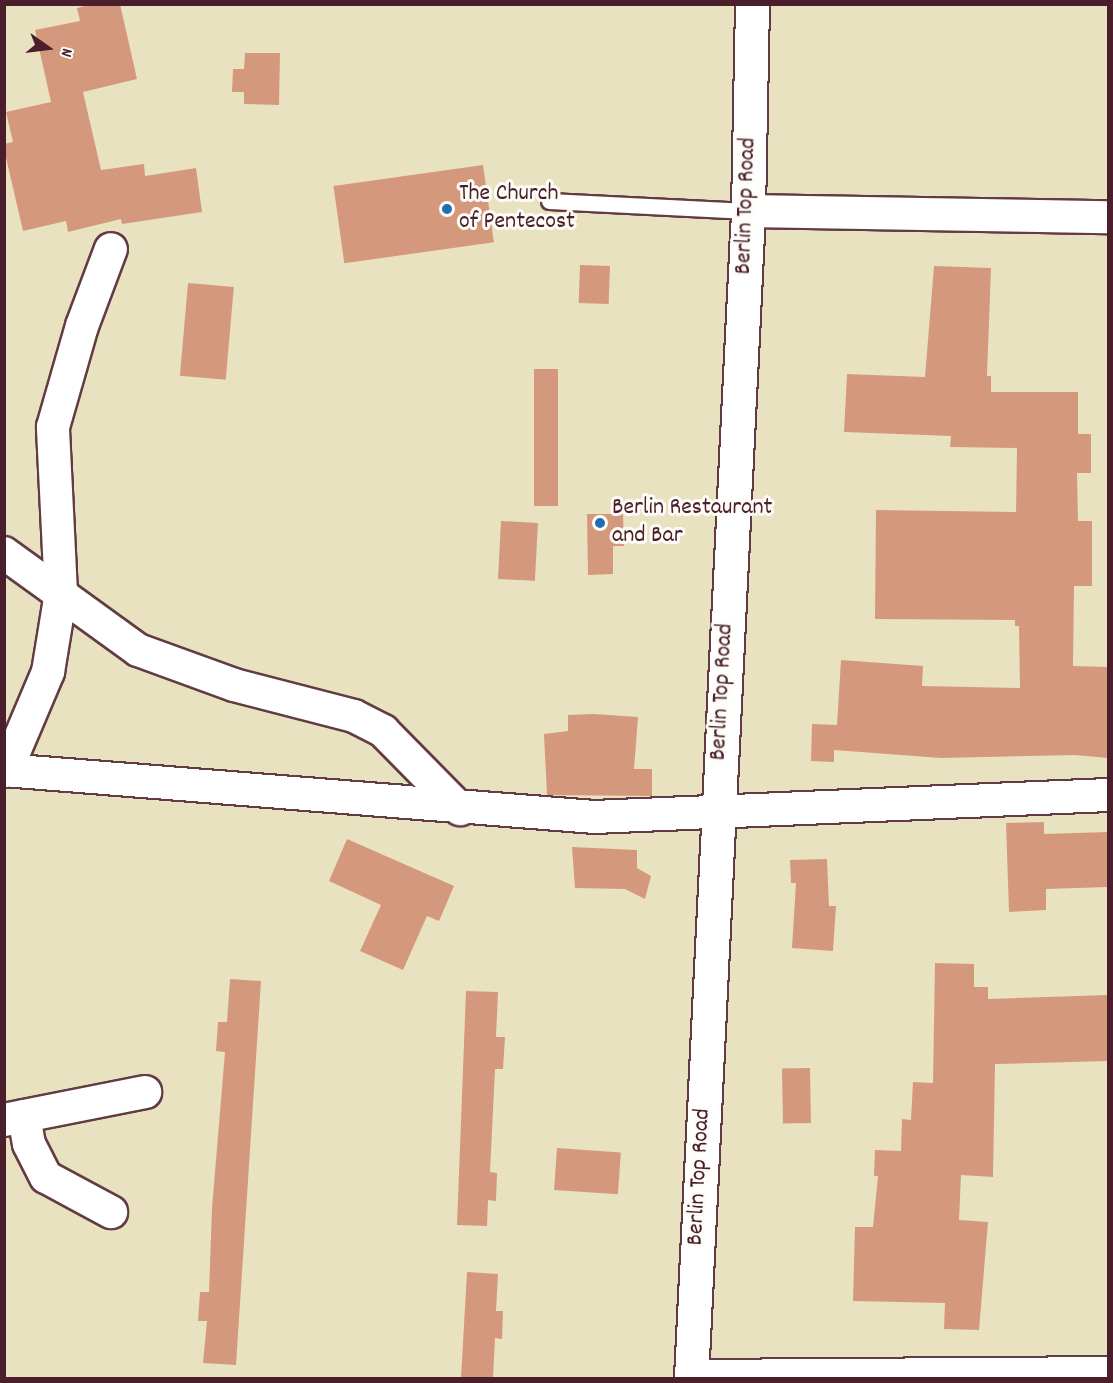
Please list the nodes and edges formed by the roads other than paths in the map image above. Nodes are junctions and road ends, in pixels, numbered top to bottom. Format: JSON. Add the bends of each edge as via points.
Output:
{"nodes":[{"id":1,"x":752,"y":4,"type":"edge"},
{"id":2,"x":549,"y":201,"type":"dead end"},
{"id":3,"x":748,"y":211,"type":"junction"},
{"id":4,"x":1108,"y":217,"type":"edge"},
{"id":5,"x":111,"y":249,"type":"dead end"},
{"id":6,"x":4,"y":553,"type":"edge"},
{"id":7,"x":61,"y":594,"type":"junction"},
{"id":8,"x":5,"y":770,"type":"edge"},
{"id":9,"x":1108,"y":795,"type":"edge"},
{"id":10,"x":460,"y":809,"type":"junction"},
{"id":11,"x":716,"y":812,"type":"junction"},
{"id":12,"x":145,"y":1092,"type":"dead end"},
{"id":13,"x":14,"y":1118,"type":"edge"},
{"id":14,"x":111,"y":1212,"type":"dead end"},
{"id":15,"x":1108,"y":1373,"type":"edge"},
{"id":16,"x":691,"y":1377,"type":"edge"}],
"edges":[{"from":1,"to":3,"type":"street","name":"Berlin Top Road"},
{"from":2,"to":3,"type":"lane"},
{"from":3,"to":4,"type":"street"},
{"from":3,"to":11,"type":"street","name":"Berlin Top Road"},
{"from":5,"to":7,"type":"street","via":[[82,326],[53,427]]},
{"from":6,"to":7,"type":"street"},
{"from":7,"to":8,"type":"street","via":[[48,672]]},
{"from":7,"to":10,"type":"street","via":[[138,650],[234,685],[354,716],[383,731]]},
{"from":8,"to":10,"type":"street"},
{"from":9,"to":11,"type":"street"},
{"from":10,"to":11,"type":"street","via":[[594,817]]},
{"from":11,"to":16,"type":"street","name":"Berlin Top Road"},
{"from":12,"to":13,"type":"street"},
{"from":13,"to":14,"type":"street","via":[[46,1177]]},
{"from":15,"to":16,"type":"street"}]}
